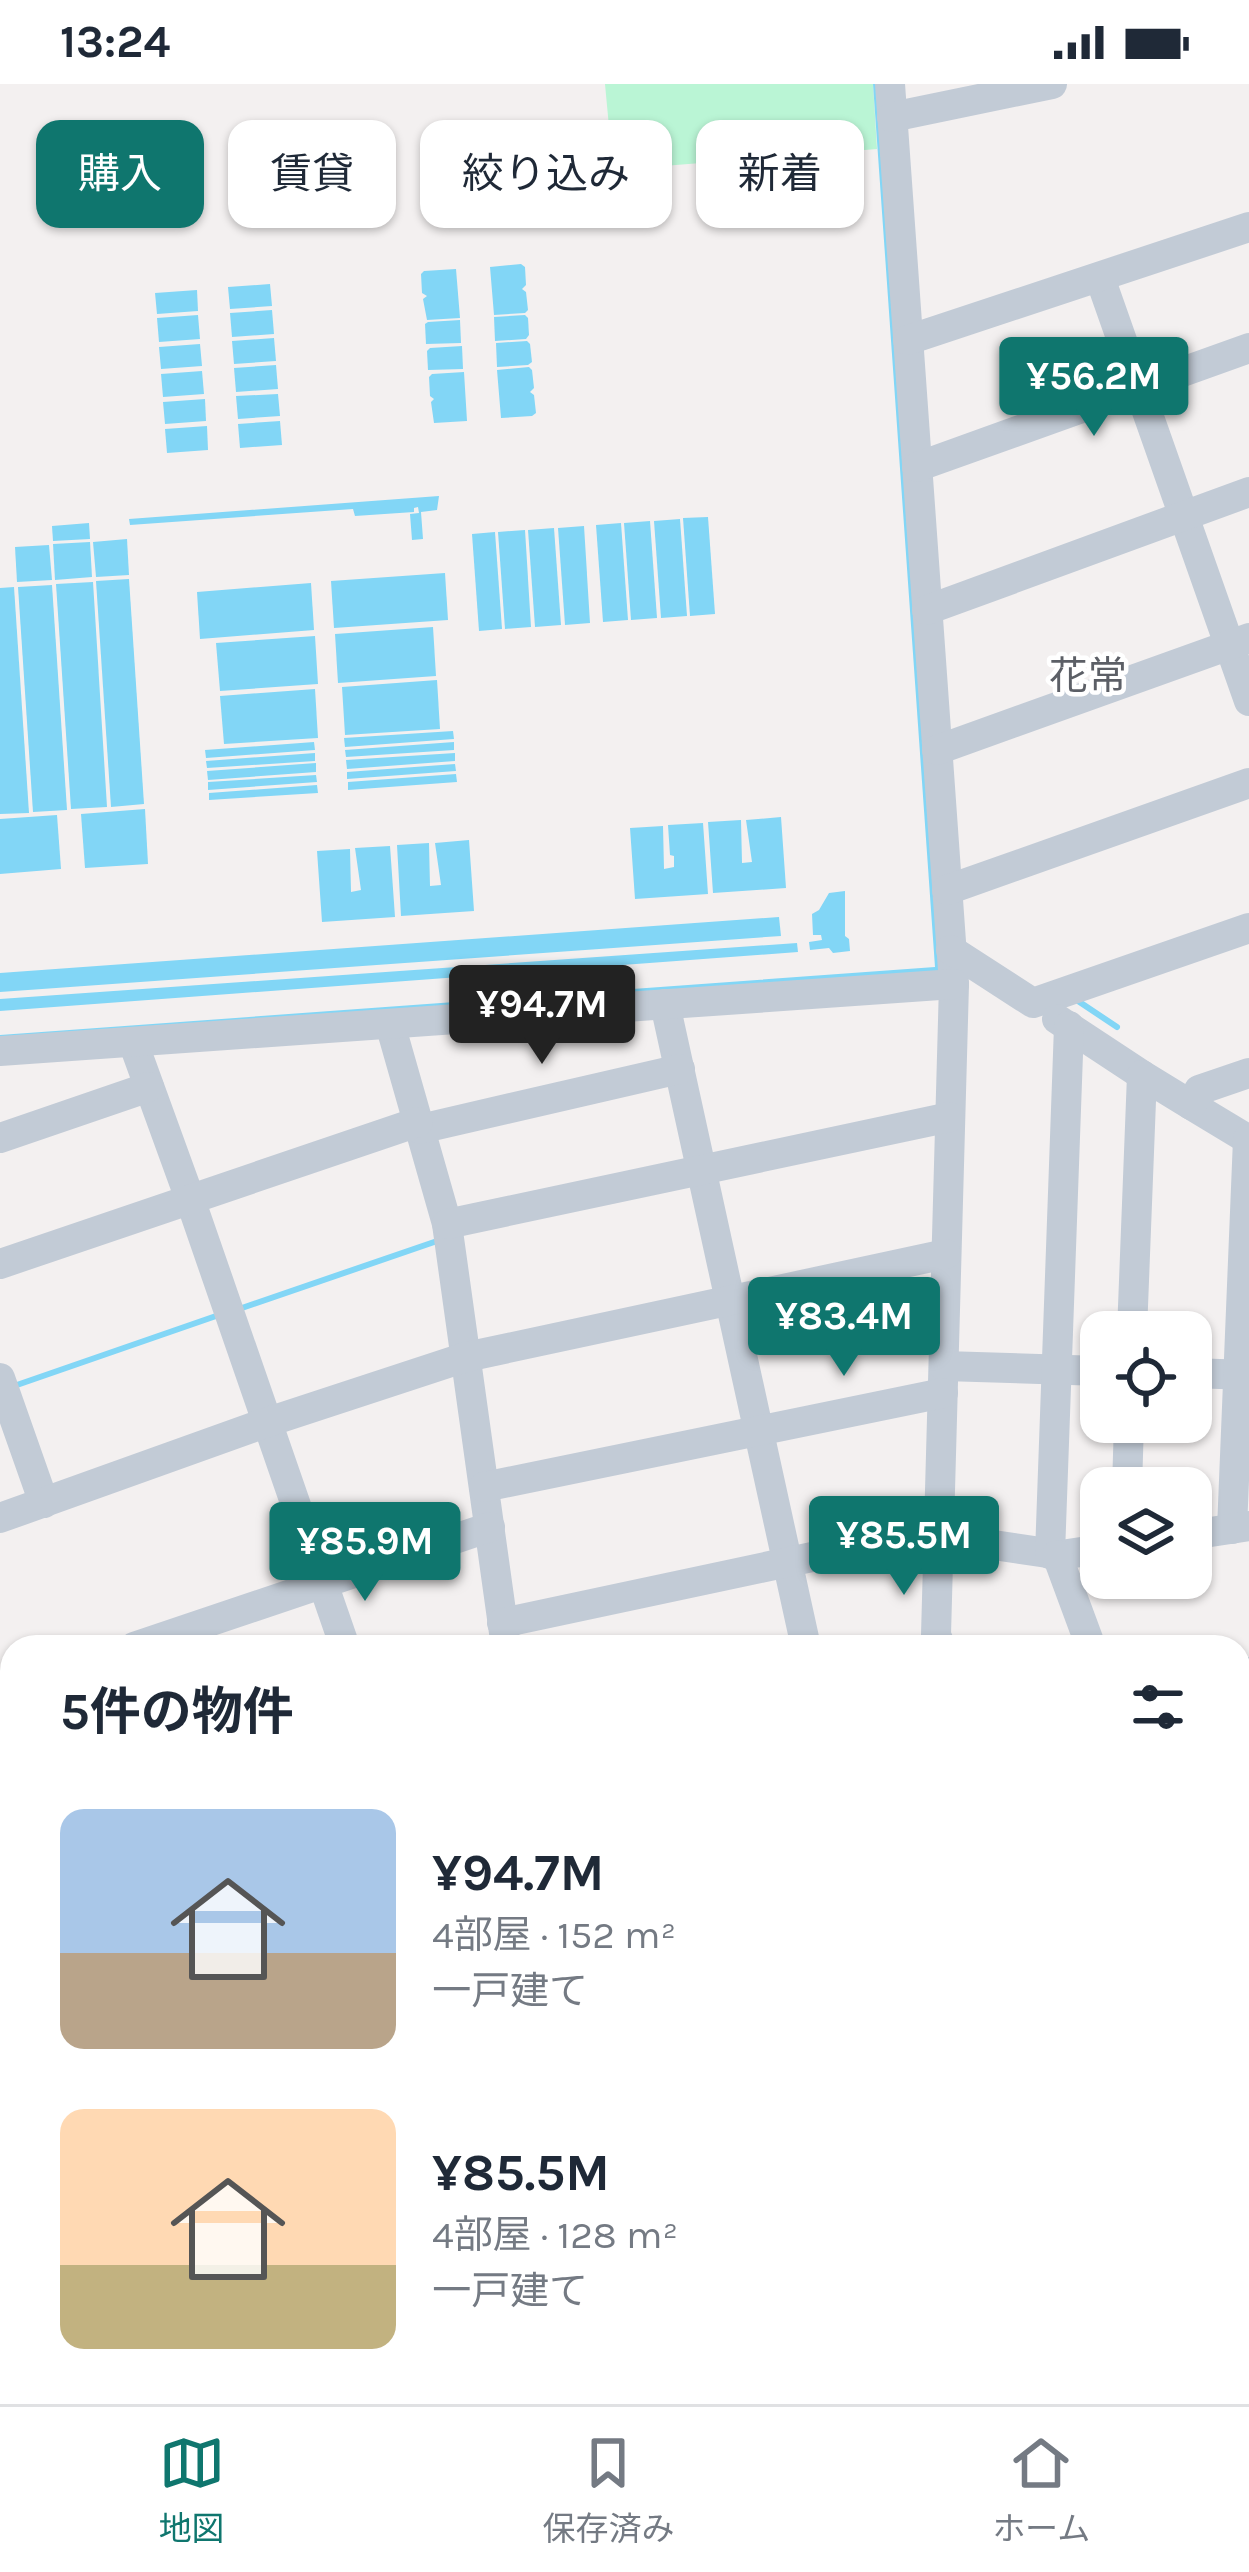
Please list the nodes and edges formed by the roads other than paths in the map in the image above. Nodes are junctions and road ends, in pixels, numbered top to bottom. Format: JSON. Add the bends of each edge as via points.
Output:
{"nodes":[{"id":1,"x":890,"y":84,"type":"edge"},
{"id":2,"x":1052,"y":84,"type":"edge"},
{"id":3,"x":892,"y":117,"type":"junction"},
{"id":4,"x":1249,"y":227,"type":"edge"},
{"id":5,"x":1100,"y":278,"type":"junction"},
{"id":6,"x":908,"y":340,"type":"junction"},
{"id":7,"x":1249,"y":348,"type":"edge"},
{"id":8,"x":1138,"y":388,"type":"junction"},
{"id":9,"x":917,"y":467,"type":"junction"},
{"id":10,"x":1249,"y":492,"type":"edge"},
{"id":11,"x":1183,"y":516,"type":"junction"},
{"id":12,"x":927,"y":610,"type":"junction"},
{"id":13,"x":1239,"y":642,"type":"edge"},
{"id":14,"x":1249,"y":700,"type":"edge"},
{"id":15,"x":937,"y":750,"type":"junction"},
{"id":16,"x":1249,"y":783,"type":"edge"},
{"id":17,"x":947,"y":890,"type":"junction"},
{"id":18,"x":1249,"y":928,"type":"edge"},
{"id":19,"x":951,"y":950,"type":"junction"},
{"id":20,"x":954,"y":984,"type":"junction"},
{"id":21,"x":1034,"y":1003,"type":"junction"},
{"id":22,"x":665,"y":1004,"type":"junction"},
{"id":23,"x":390,"y":1024,"type":"junction"},
{"id":24,"x":1069,"y":1026,"type":"junction"},
{"id":25,"x":133,"y":1042,"type":"junction"},
{"id":26,"x":0,"y":1052,"type":"edge"},
{"id":27,"x":680,"y":1069,"type":"junction"},
{"id":28,"x":1249,"y":1073,"type":"edge"},
{"id":29,"x":1142,"y":1075,"type":"junction"},
{"id":30,"x":149,"y":1087,"type":"junction"},
{"id":31,"x":1191,"y":1105,"type":"junction"},
{"id":32,"x":950,"y":1117,"type":"junction"},
{"id":33,"x":419,"y":1125,"type":"junction"},
{"id":34,"x":0,"y":1138,"type":"edge"},
{"id":35,"x":1248,"y":1140,"type":"edge"},
{"id":36,"x":702,"y":1170,"type":"junction"},
{"id":37,"x":190,"y":1199,"type":"junction"},
{"id":38,"x":447,"y":1224,"type":"junction"},
{"id":39,"x":946,"y":1254,"type":"junction"},
{"id":40,"x":0,"y":1264,"type":"edge"},
{"id":41,"x":730,"y":1300,"type":"junction"},
{"id":42,"x":1133,"y":1311,"type":"edge"},
{"id":43,"x":466,"y":1358,"type":"junction"},
{"id":44,"x":1056,"y":1370,"type":"junction"},
{"id":45,"x":1080,"y":1371,"type":"edge"},
{"id":46,"x":1212,"y":1374,"type":"edge"},
{"id":47,"x":1243,"y":1375,"type":"edge"},
{"id":48,"x":0,"y":1378,"type":"edge"},
{"id":49,"x":943,"y":1379,"type":"junction"},
{"id":50,"x":268,"y":1422,"type":"junction"},
{"id":51,"x":759,"y":1430,"type":"junction"},
{"id":52,"x":484,"y":1487,"type":"junction"},
{"id":53,"x":44,"y":1503,"type":"junction"},
{"id":54,"x":0,"y":1518,"type":"edge"},
{"id":55,"x":490,"y":1527,"type":"junction"},
{"id":56,"x":1240,"y":1528,"type":"edge"},
{"id":57,"x":939,"y":1534,"type":"junction"},
{"id":58,"x":1080,"y":1551,"type":"edge"},
{"id":59,"x":1053,"y":1554,"type":"junction"},
{"id":60,"x":788,"y":1562,"type":"junction"},
{"id":61,"x":322,"y":1582,"type":"junction"},
{"id":62,"x":169,"y":1635,"type":"edge"},
{"id":63,"x":341,"y":1635,"type":"edge"},
{"id":64,"x":504,"y":1635,"type":"edge"},
{"id":65,"x":803,"y":1635,"type":"edge"},
{"id":66,"x":936,"y":1635,"type":"edge"},
{"id":67,"x":1086,"y":1635,"type":"edge"}],
"edges":[{"from":1,"to":3,"type":"street"},
{"from":2,"to":3,"type":"street"},
{"from":3,"to":6,"type":"street"},
{"from":4,"to":5,"type":"street"},
{"from":5,"to":6,"type":"street"},
{"from":5,"to":8,"type":"street"},
{"from":6,"to":9,"type":"street"},
{"from":7,"to":8,"type":"street"},
{"from":8,"to":9,"type":"street"},
{"from":8,"to":11,"type":"street"},
{"from":9,"to":12,"type":"street"},
{"from":10,"to":11,"type":"street"},
{"from":11,"to":12,"type":"street"},
{"from":11,"to":13,"type":"street"},
{"from":12,"to":15,"type":"street"},
{"from":13,"to":14,"type":"street"},
{"from":13,"to":15,"type":"street"},
{"from":15,"to":17,"type":"street"},
{"from":16,"to":17,"type":"street"},
{"from":17,"to":19,"type":"street"},
{"from":18,"to":21,"type":"street"},
{"from":19,"to":20,"type":"street"},
{"from":19,"to":21,"type":"street"},
{"from":20,"to":22,"type":"street"},
{"from":20,"to":32,"type":"street"},
{"from":21,"to":24,"type":"street"},
{"from":22,"to":23,"type":"street"},
{"from":22,"to":27,"type":"street"},
{"from":23,"to":25,"type":"street"},
{"from":23,"to":33,"type":"street"},
{"from":24,"to":29,"type":"street"},
{"from":24,"to":44,"type":"street"},
{"from":25,"to":26,"type":"street"},
{"from":25,"to":30,"type":"street"},
{"from":27,"to":33,"type":"street"},
{"from":27,"to":36,"type":"street"},
{"from":28,"to":31,"type":"street","via":[[1199,1090]]},
{"from":29,"to":31,"type":"street"},
{"from":29,"to":42,"type":"street"},
{"from":30,"to":34,"type":"street"},
{"from":30,"to":37,"type":"street"},
{"from":31,"to":35,"type":"street"},
{"from":32,"to":36,"type":"street"},
{"from":32,"to":39,"type":"street"},
{"from":33,"to":37,"type":"street"},
{"from":33,"to":38,"type":"street"},
{"from":35,"to":47,"type":"street"},
{"from":36,"to":38,"type":"street"},
{"from":36,"to":41,"type":"street"},
{"from":37,"to":40,"type":"street"},
{"from":37,"to":50,"type":"street"},
{"from":38,"to":43,"type":"street"},
{"from":39,"to":41,"type":"street"},
{"from":39,"to":49,"type":"street"},
{"from":41,"to":43,"type":"street"},
{"from":41,"to":51,"type":"street"},
{"from":43,"to":50,"type":"street"},
{"from":43,"to":52,"type":"street"},
{"from":44,"to":45,"type":"street"},
{"from":44,"to":49,"type":"street"},
{"from":44,"to":59,"type":"street"},
{"from":46,"to":47,"type":"street"},
{"from":47,"to":56,"type":"street"},
{"from":48,"to":53,"type":"street"},
{"from":49,"to":51,"type":"street"},
{"from":49,"to":57,"type":"street"},
{"from":50,"to":53,"type":"street"},
{"from":50,"to":61,"type":"street"},
{"from":51,"to":52,"type":"street"},
{"from":51,"to":60,"type":"street"},
{"from":52,"to":55,"type":"street"},
{"from":53,"to":54,"type":"street"},
{"from":55,"to":61,"type":"street"},
{"from":55,"to":64,"type":"street"},
{"from":57,"to":59,"type":"street"},
{"from":57,"to":60,"type":"street"},
{"from":57,"to":66,"type":"street"},
{"from":58,"to":59,"type":"street"},
{"from":59,"to":67,"type":"street"},
{"from":60,"to":64,"type":"street"},
{"from":60,"to":65,"type":"street"},
{"from":61,"to":62,"type":"street"},
{"from":61,"to":63,"type":"street"}]}
